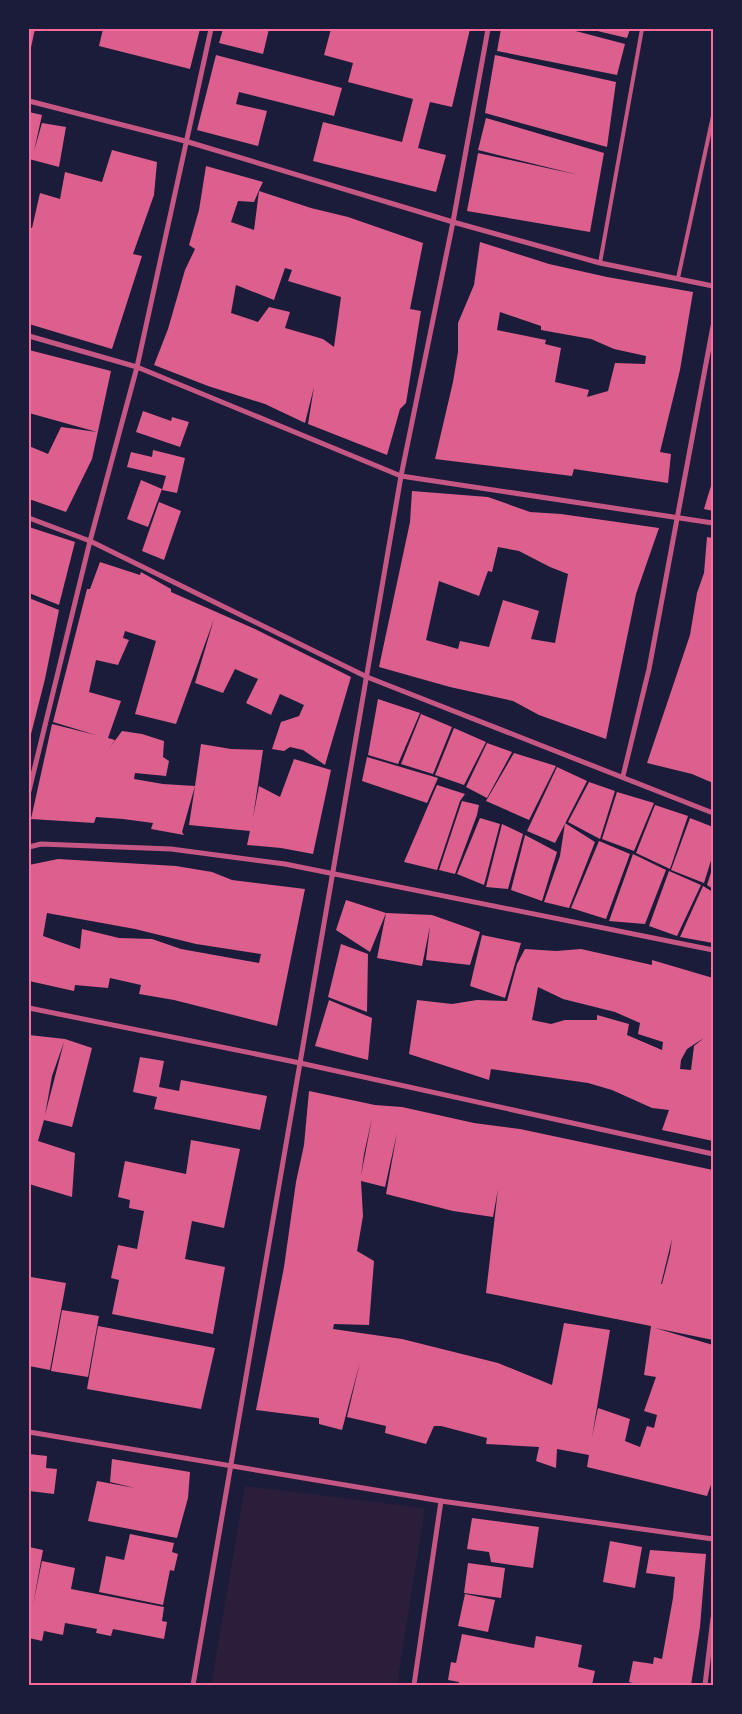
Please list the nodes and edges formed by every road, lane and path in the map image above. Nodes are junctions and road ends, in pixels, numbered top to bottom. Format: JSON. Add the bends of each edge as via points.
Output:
{"nodes":[{"id":1,"x":211,"y":29,"type":"edge"},
{"id":2,"x":488,"y":29,"type":"edge"},
{"id":3,"x":642,"y":29,"type":"edge"},
{"id":4,"x":29,"y":101,"type":"edge"},
{"id":5,"x":713,"y":116,"type":"edge"},
{"id":6,"x":185,"y":142,"type":"junction"},
{"id":7,"x":453,"y":222,"type":"junction"},
{"id":8,"x":600,"y":262,"type":"junction"},
{"id":9,"x":678,"y":278,"type":"junction"},
{"id":10,"x":713,"y":286,"type":"edge"},
{"id":11,"x":713,"y":326,"type":"edge"},
{"id":12,"x":29,"y":336,"type":"edge"},
{"id":13,"x":137,"y":367,"type":"junction"},
{"id":14,"x":401,"y":476,"type":"junction"},
{"id":15,"x":678,"y":517,"type":"junction"},
{"id":16,"x":29,"y":518,"type":"edge"},
{"id":17,"x":713,"y":523,"type":"edge"},
{"id":18,"x":90,"y":540,"type":"junction"},
{"id":19,"x":367,"y":677,"type":"junction"},
{"id":20,"x":623,"y":776,"type":"junction"},
{"id":21,"x":29,"y":791,"type":"edge"},
{"id":22,"x":713,"y":813,"type":"edge"},
{"id":23,"x":29,"y":847,"type":"edge"},
{"id":24,"x":333,"y":873,"type":"junction"},
{"id":25,"x":713,"y":950,"type":"edge"},
{"id":26,"x":29,"y":1008,"type":"edge"},
{"id":27,"x":300,"y":1063,"type":"junction"},
{"id":28,"x":713,"y":1154,"type":"edge"},
{"id":29,"x":29,"y":1432,"type":"edge"},
{"id":30,"x":231,"y":1465,"type":"junction"},
{"id":31,"x":441,"y":1501,"type":"junction"},
{"id":32,"x":713,"y":1539,"type":"edge"},
{"id":33,"x":713,"y":1618,"type":"edge"},
{"id":34,"x":193,"y":1685,"type":"edge"},
{"id":35,"x":414,"y":1685,"type":"edge"},
{"id":36,"x":705,"y":1685,"type":"edge"}],
"edges":[{"from":1,"to":6,"type":"street"},
{"from":2,"to":7,"type":"street"},
{"from":3,"to":8,"type":"lane"},
{"from":4,"to":6,"type":"street"},
{"from":5,"to":9,"type":"lane"},
{"from":6,"to":7,"type":"street"},
{"from":6,"to":13,"type":"street"},
{"from":7,"to":8,"type":"street"},
{"from":7,"to":14,"type":"street"},
{"from":8,"to":9,"type":"street"},
{"from":9,"to":10,"type":"street"},
{"from":11,"to":15,"type":"street"},
{"from":12,"to":13,"type":"street"},
{"from":13,"to":14,"type":"street"},
{"from":13,"to":18,"type":"street"},
{"from":14,"to":15,"type":"street"},
{"from":14,"to":19,"type":"street"},
{"from":15,"to":17,"type":"street"},
{"from":15,"to":20,"type":"street","via":[[649,670]]},
{"from":16,"to":18,"type":"street"},
{"from":18,"to":19,"type":"street"},
{"from":18,"to":21,"type":"street"},
{"from":19,"to":20,"type":"street"},
{"from":19,"to":24,"type":"street"},
{"from":20,"to":22,"type":"street"},
{"from":23,"to":24,"type":"street","via":[[41,844],[171,849]]},
{"from":24,"to":25,"type":"street"},
{"from":24,"to":27,"type":"street"},
{"from":26,"to":27,"type":"street"},
{"from":27,"to":28,"type":"street"},
{"from":27,"to":30,"type":"street"},
{"from":29,"to":30,"type":"street"},
{"from":30,"to":31,"type":"street"},
{"from":30,"to":34,"type":"street"},
{"from":31,"to":32,"type":"street"},
{"from":31,"to":35,"type":"street"},
{"from":33,"to":36,"type":"street"}]}
